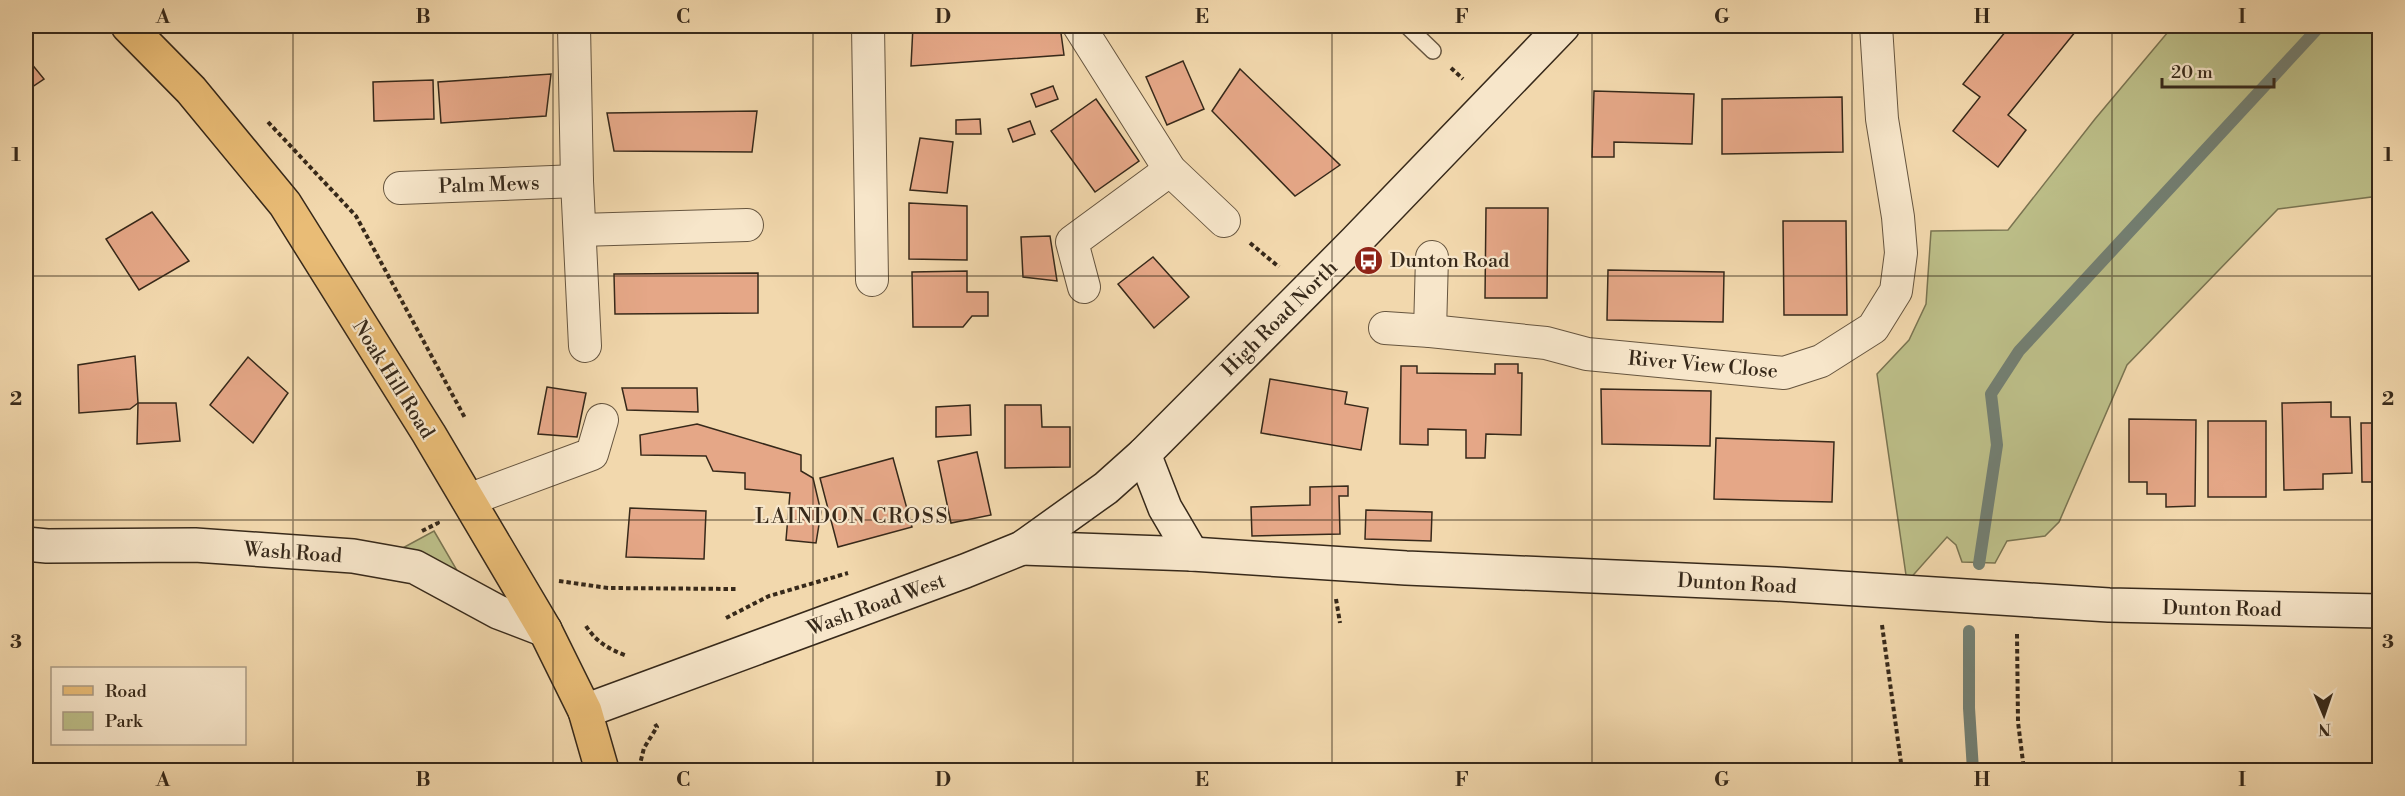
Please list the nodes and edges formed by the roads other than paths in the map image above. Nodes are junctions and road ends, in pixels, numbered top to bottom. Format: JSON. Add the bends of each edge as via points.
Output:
{"nodes":[{"id":1,"x":128,"y":26,"type":"edge"},
{"id":2,"x":574,"y":26,"type":"edge"},
{"id":3,"x":868,"y":26,"type":"edge"},
{"id":4,"x":1079,"y":26,"type":"edge"},
{"id":5,"x":1407,"y":26,"type":"edge"},
{"id":6,"x":1563,"y":26,"type":"edge"},
{"id":7,"x":1876,"y":26,"type":"edge"},
{"id":8,"x":1433,"y":51,"type":"dead end"},
{"id":9,"x":1170,"y":170,"type":"junction"},
{"id":10,"x":577,"y":181,"type":"junction"},
{"id":11,"x":400,"y":188,"type":"dead end"},
{"id":12,"x":1224,"y":221,"type":"road end"},
{"id":13,"x":747,"y":225,"type":"dead end"},
{"id":14,"x":580,"y":230,"type":"junction"},
{"id":15,"x":1432,"y":257,"type":"dead end"},
{"id":16,"x":872,"y":280,"type":"dead end"},
{"id":17,"x":1083,"y":287,"type":"dead end"},
{"id":18,"x":1385,"y":328,"type":"dead end"},
{"id":19,"x":1430,"y":331,"type":"junction"},
{"id":20,"x":585,"y":346,"type":"dead end"},
{"id":21,"x":602,"y":420,"type":"dead end"},
{"id":22,"x":1144,"y":454,"type":"junction"},
{"id":23,"x":468,"y":500,"type":"junction"},
{"id":24,"x":26,"y":544,"type":"edge"},
{"id":25,"x":1022,"y":548,"type":"junction"},
{"id":26,"x":1192,"y":554,"type":"junction"},
{"id":27,"x":2379,"y":611,"type":"edge"},
{"id":28,"x":545,"y":630,"type":"junction"},
{"id":29,"x":585,"y":711,"type":"junction"},
{"id":30,"x":602,"y":771,"type":"edge"}],
"edges":[{"from":1,"to":23,"type":"main road","name":"Noak Hill Road","via":[[191,90],[285,204]]},
{"from":2,"to":10,"type":"street"},
{"from":3,"to":16,"type":"street"},
{"from":4,"to":9,"type":"street"},
{"from":5,"to":8,"type":"lane"},
{"from":6,"to":22,"type":"street","name":"High Road North"},
{"from":7,"to":19,"type":"street","name":"River View Close","via":[[1882,118],[1901,253],[1896,291],[1873,328],[1821,361],[1784,373],[1587,354],[1546,343]]},
{"from":9,"to":12,"type":"street"},
{"from":9,"to":17,"type":"street","via":[[1072,242]]},
{"from":10,"to":11,"type":"street","name":"Palm Mews"},
{"from":10,"to":14,"type":"street"},
{"from":13,"to":14,"type":"street"},
{"from":14,"to":20,"type":"street"},
{"from":15,"to":19,"type":"street"},
{"from":18,"to":19,"type":"street","name":"River View Close"},
{"from":21,"to":23,"type":"street","via":[[592,454]]},
{"from":22,"to":25,"type":"street","name":"Wash Road West","via":[[1106,488]]},
{"from":22,"to":26,"type":"street","via":[[1164,508]]},
{"from":23,"to":28,"type":"main road","name":"Noak Hill Road"},
{"from":24,"to":28,"type":"street","name":"Wash Road","via":[[195,546],[353,556],[415,567],[498,612]]},
{"from":25,"to":26,"type":"street","name":"Dunton Road"},
{"from":25,"to":29,"type":"street","name":"Wash Road West"},
{"from":26,"to":27,"type":"street","name":"Dunton Road","via":[[2109,605]]},
{"from":28,"to":29,"type":"main road","name":"Noak Hill Road"},
{"from":29,"to":30,"type":"main road","name":"Noak Hill Road"}]}
